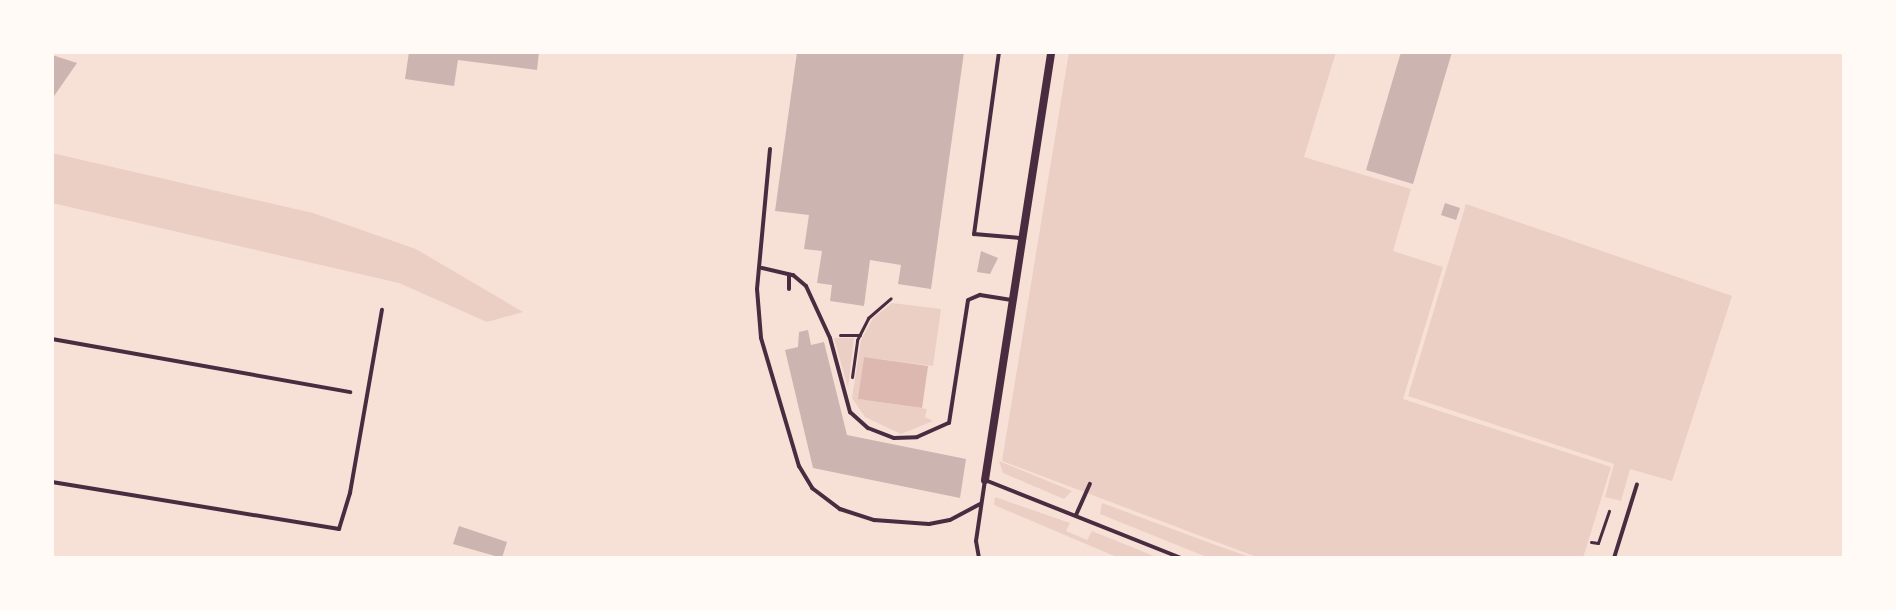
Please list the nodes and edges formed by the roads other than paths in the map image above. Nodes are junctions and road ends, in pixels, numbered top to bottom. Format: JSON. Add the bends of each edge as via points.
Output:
{"nodes":[{"id":1,"x":999,"y":52,"type":"edge"},
{"id":2,"x":1051,"y":52,"type":"edge"},
{"id":3,"x":770,"y":149,"type":"dead end"},
{"id":4,"x":1022,"y":238,"type":"junction"},
{"id":5,"x":761,"y":268,"type":"junction"},
{"id":6,"x":789,"y":274,"type":"junction"},
{"id":7,"x":789,"y":289,"type":"dead end"},
{"id":8,"x":1012,"y":300,"type":"junction"},
{"id":9,"x":382,"y":310,"type":"dead end"},
{"id":10,"x":52,"y":339,"type":"edge"},
{"id":11,"x":350,"y":392,"type":"dead end"},
{"id":12,"x":985,"y":480,"type":"junction"},
{"id":13,"x":52,"y":482,"type":"edge"},
{"id":14,"x":1090,"y":484,"type":"dead end"},
{"id":15,"x":1637,"y":484,"type":"dead end"},
{"id":16,"x":980,"y":504,"type":"junction"},
{"id":17,"x":1076,"y":515,"type":"junction"},
{"id":18,"x":979,"y":558,"type":"edge"},
{"id":19,"x":1181,"y":558,"type":"edge"},
{"id":20,"x":1614,"y":558,"type":"edge"}],
"edges":[{"from":1,"to":4,"type":"lane","via":[[974,234]]},
{"from":2,"to":4,"type":"street"},
{"from":3,"to":5,"type":"lane"},
{"from":4,"to":8,"type":"street"},
{"from":5,"to":6,"type":"lane"},
{"from":5,"to":16,"type":"lane","via":[[761,338],[799,466],[812,488],[840,509],[899,524],[950,520]]},
{"from":6,"to":7,"type":"lane"},
{"from":6,"to":8,"type":"lane","via":[[816,300],[853,417],[879,434],[917,437],[949,423],[968,300],[980,295]]},
{"from":8,"to":12,"type":"street"},
{"from":9,"to":13,"type":"lane","via":[[339,529]]},
{"from":10,"to":11,"type":"lane"},
{"from":12,"to":16,"type":"lane"},
{"from":12,"to":17,"type":"lane"},
{"from":14,"to":17,"type":"lane"},
{"from":15,"to":20,"type":"lane"},
{"from":16,"to":18,"type":"lane"},
{"from":17,"to":19,"type":"lane"}]}
